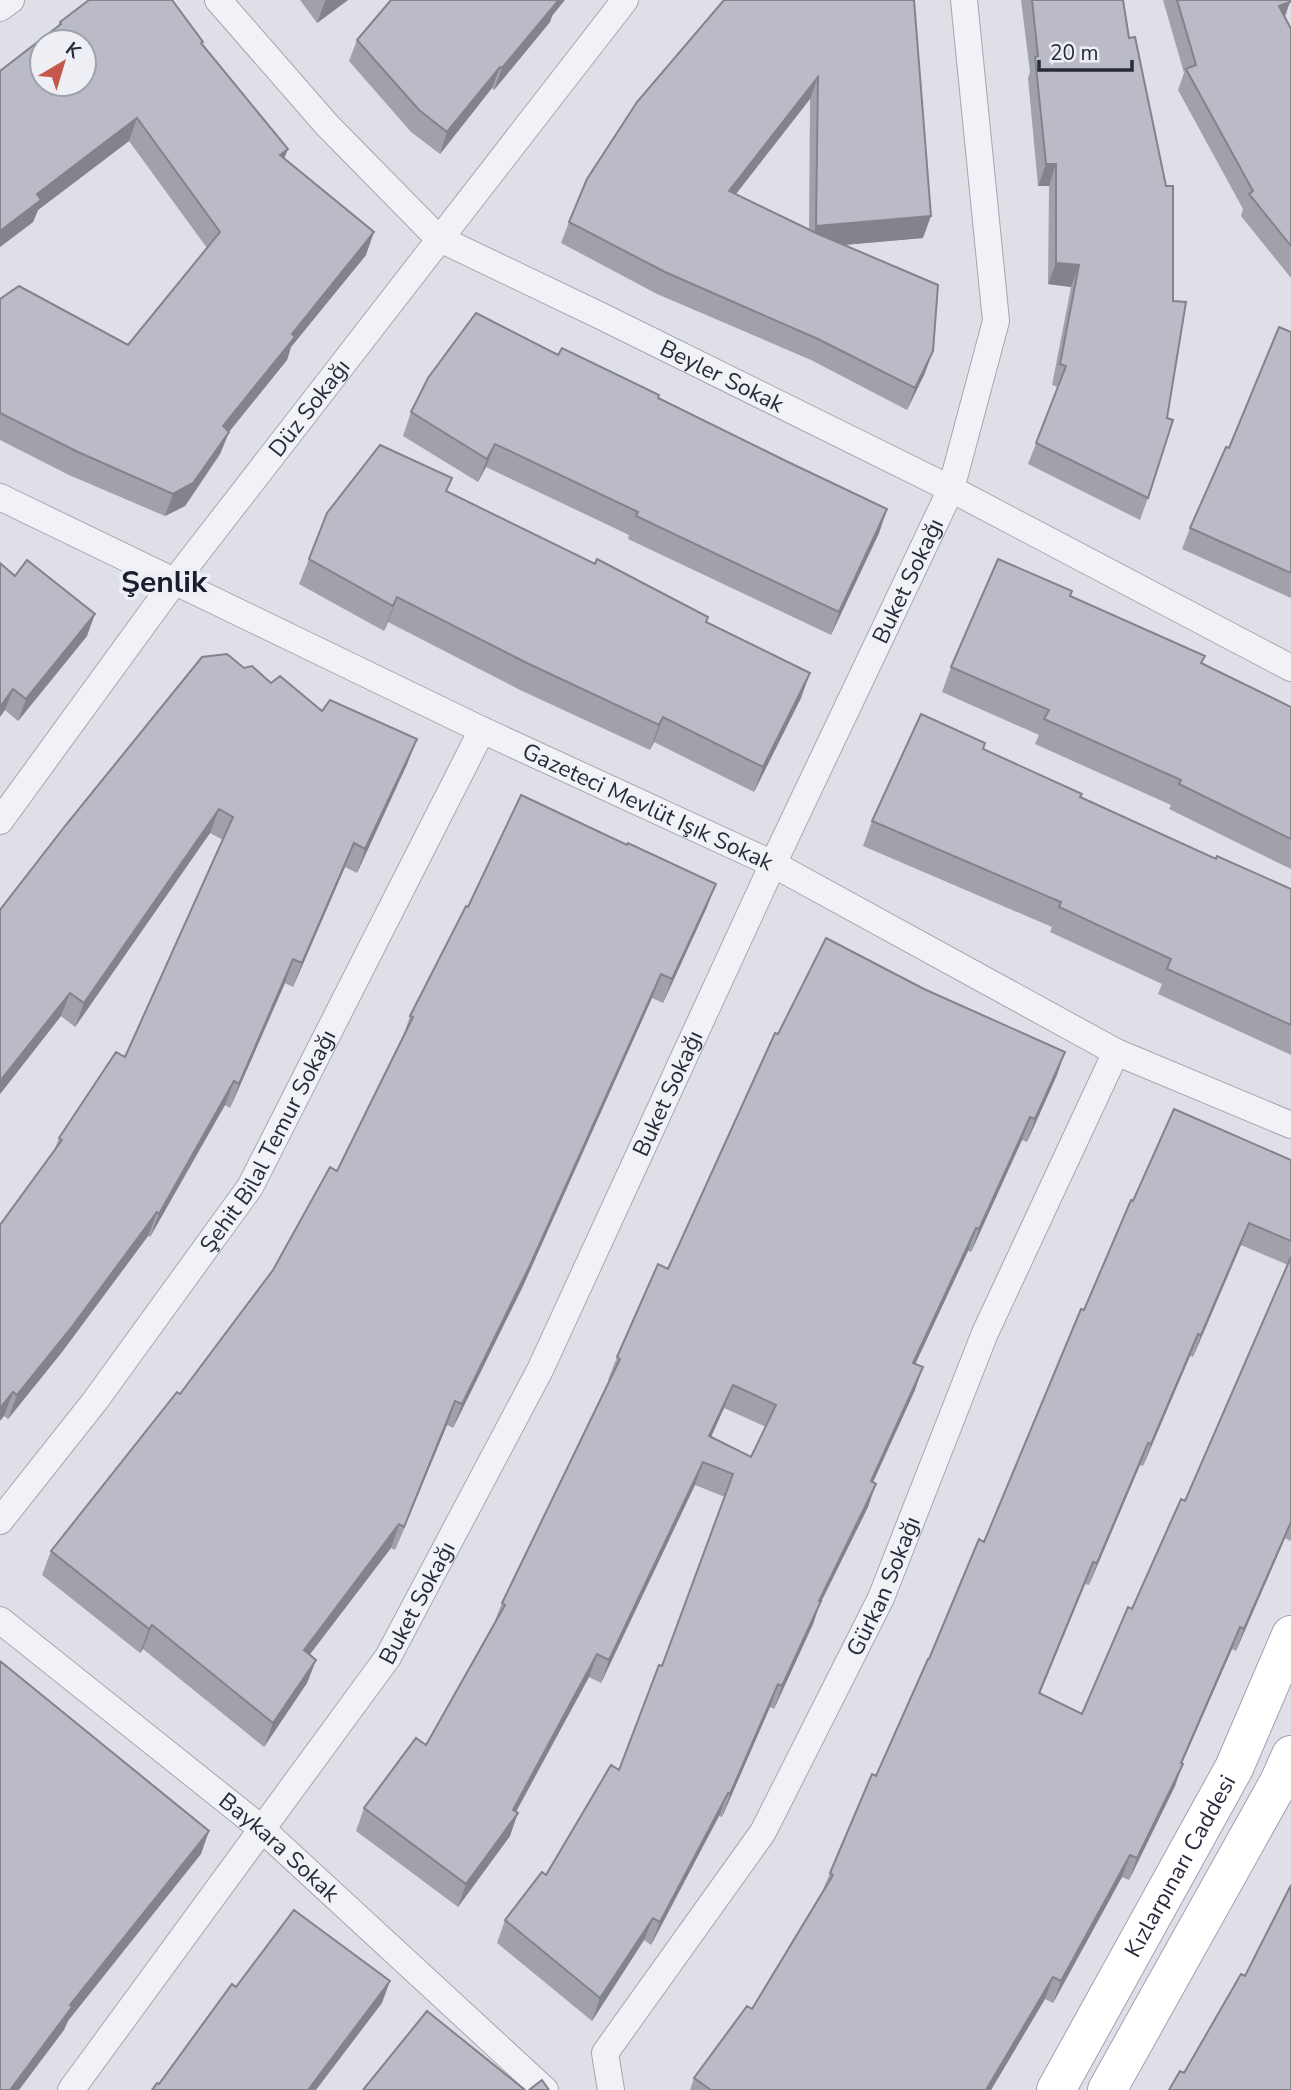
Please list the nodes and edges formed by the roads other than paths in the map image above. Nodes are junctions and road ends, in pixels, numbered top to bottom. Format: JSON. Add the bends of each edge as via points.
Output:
{"nodes":[{"id":1,"x":11,"y":0,"type":"edge"},
{"id":2,"x":218,"y":0,"type":"edge"},
{"id":3,"x":625,"y":0,"type":"edge"},
{"id":4,"x":964,"y":0,"type":"edge"},
{"id":5,"x":0,"y":8,"type":"edge"},
{"id":6,"x":438,"y":238,"type":"junction"},
{"id":7,"x":951,"y":489,"type":"junction"},
{"id":8,"x":0,"y":497,"type":"edge"},
{"id":9,"x":174,"y":582,"type":"junction"},
{"id":10,"x":1291,"y":668,"type":"edge"},
{"id":11,"x":482,"y":730,"type":"junction"},
{"id":12,"x":0,"y":821,"type":"edge"},
{"id":13,"x":773,"y":864,"type":"junction"},
{"id":14,"x":1116,"y":1052,"type":"junction"},
{"id":15,"x":1291,"y":1125,"type":"edge"},
{"id":16,"x":0,"y":1521,"type":"edge"},
{"id":17,"x":0,"y":1620,"type":"edge"},
{"id":18,"x":1291,"y":1635,"type":"edge"},
{"id":19,"x":1291,"y":1755,"type":"edge"},
{"id":20,"x":262,"y":1829,"type":"junction"},
{"id":21,"x":71,"y":2090,"type":"edge"},
{"id":22,"x":545,"y":2090,"type":"edge"},
{"id":23,"x":611,"y":2090,"type":"edge"},
{"id":24,"x":1056,"y":2090,"type":"edge"},
{"id":25,"x":1107,"y":2090,"type":"edge"}],
"edges":[{"from":1,"to":5,"type":"street"},
{"from":2,"to":6,"type":"street","name":"Beyler Sokak","via":[[327,125]]},
{"from":3,"to":6,"type":"street","name":"Düz Sokağı"},
{"from":4,"to":7,"type":"street","name":"Buket Sokağı","via":[[996,321]]},
{"from":6,"to":7,"type":"street","name":"Beyler Sokak"},
{"from":6,"to":9,"type":"street","name":"Düz Sokağı"},
{"from":7,"to":10,"type":"street","name":"Beyler Sokak"},
{"from":7,"to":13,"type":"street","name":"Buket Sokağı"},
{"from":8,"to":9,"type":"street","name":"Gazeteci Mevlüt Işık Sokak"},
{"from":9,"to":11,"type":"street","name":"Gazeteci Mevlüt Işık Sokak"},
{"from":9,"to":12,"type":"street","name":"Düz Sokağı"},
{"from":11,"to":13,"type":"street","name":"Gazeteci Mevlüt Işık Sokak"},
{"from":11,"to":16,"type":"street","name":"Şehit Bilal Temur Sokağı","via":[[250,1186],[95,1401]]},
{"from":13,"to":14,"type":"street","name":"Gazeteci Mevlüt Işık Sokak"},
{"from":13,"to":20,"type":"street","name":"Buket Sokağı","via":[[540,1370],[395,1645]]},
{"from":14,"to":15,"type":"street","name":"Gazeteci Mevlüt Işık Sokak"},
{"from":14,"to":23,"type":"street","name":"Gürkan Sokağı","via":[[985,1333],[881,1598],[763,1832],[605,2053]]},
{"from":17,"to":20,"type":"street","name":"Baykara Sokak"},
{"from":18,"to":24,"type":"main road","name":"Kızlarpınarı Caddesi","via":[[1234,1768]]},
{"from":19,"to":25,"type":"main road","name":"Kızlarpınarı Caddesi"},
{"from":20,"to":21,"type":"street","name":"Buket Sokağı"},
{"from":20,"to":22,"type":"street","name":"Baykara Sokak"}]}
